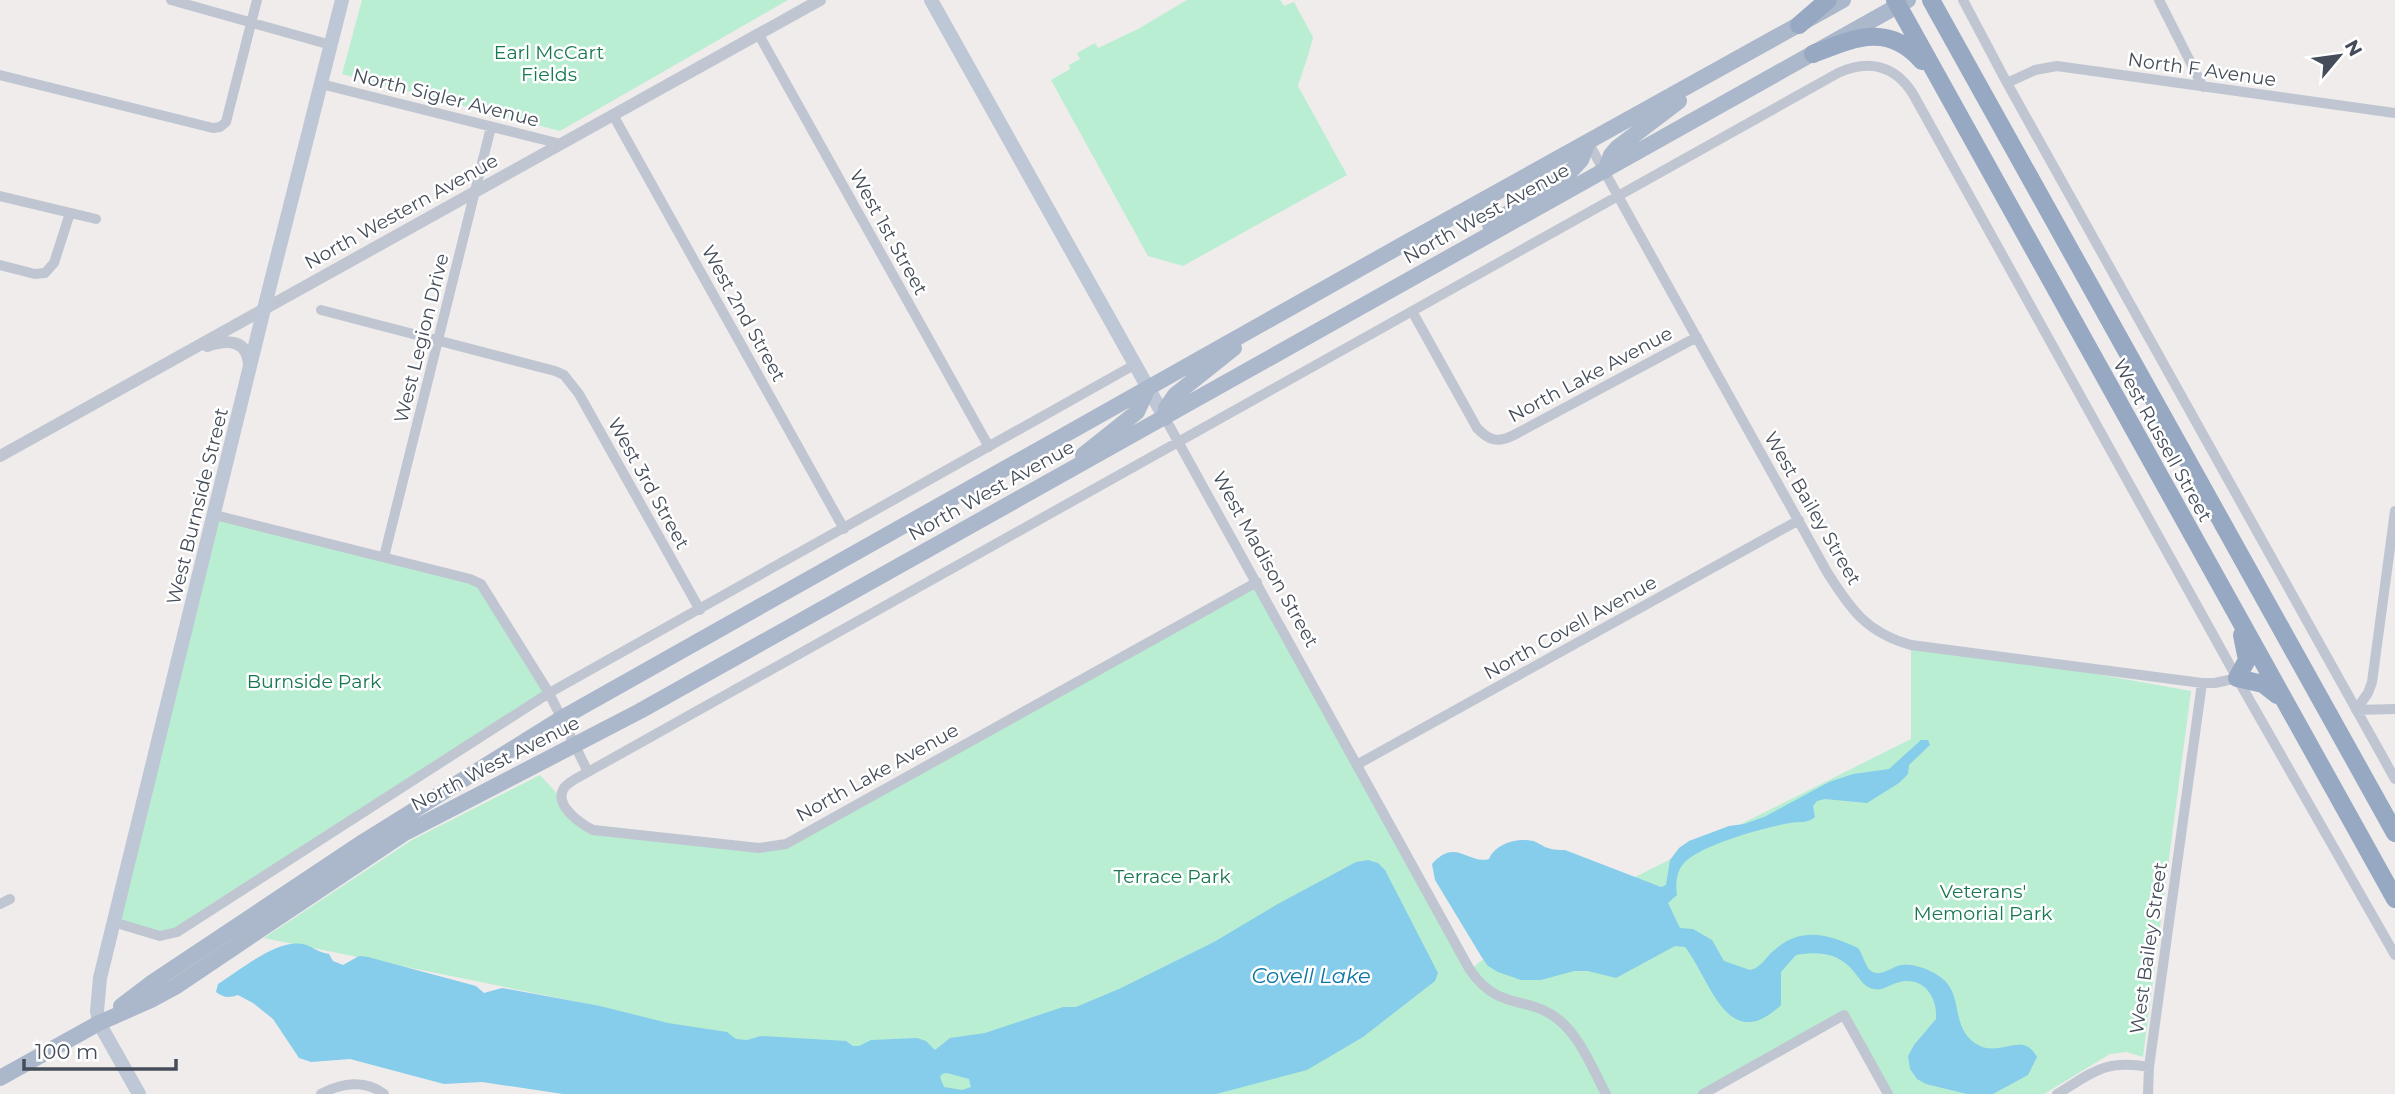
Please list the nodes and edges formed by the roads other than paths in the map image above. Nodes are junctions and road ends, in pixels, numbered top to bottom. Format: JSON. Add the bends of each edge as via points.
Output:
{"nodes":[{"id":1,"x":172,"y":0,"type":"edge"},
{"id":2,"x":257,"y":0,"type":"edge"},
{"id":3,"x":342,"y":0,"type":"edge"},
{"id":4,"x":820,"y":0,"type":"edge"},
{"id":5,"x":931,"y":0,"type":"edge"},
{"id":6,"x":1828,"y":0,"type":"edge"},
{"id":7,"x":1843,"y":0,"type":"edge"},
{"id":8,"x":1931,"y":0,"type":"edge"},
{"id":9,"x":1963,"y":0,"type":"edge"},
{"id":10,"x":2159,"y":0,"type":"edge"},
{"id":11,"x":1900,"y":2,"type":"edge"},
{"id":12,"x":253,"y":21,"type":"junction"},
{"id":13,"x":1799,"y":24,"type":"junction"},
{"id":14,"x":759,"y":35,"type":"junction"},
{"id":15,"x":331,"y":45,"type":"junction"},
{"id":16,"x":1813,"y":54,"type":"junction"},
{"id":17,"x":0,"y":75,"type":"edge"},
{"id":18,"x":1698,"y":83,"type":"junction"},
{"id":19,"x":2007,"y":83,"type":"junction"},
{"id":20,"x":321,"y":85,"type":"junction"},
{"id":21,"x":2203,"y":87,"type":"junction"},
{"id":22,"x":2395,"y":113,"type":"edge"},
{"id":23,"x":613,"y":115,"type":"junction"},
{"id":24,"x":1959,"y":117,"type":"junction"},
{"id":25,"x":491,"y":127,"type":"junction"},
{"id":26,"x":1588,"y":142,"type":"junction"},
{"id":27,"x":561,"y":144,"type":"junction"},
{"id":28,"x":1605,"y":171,"type":"junction"},
{"id":29,"x":475,"y":192,"type":"junction"},
{"id":30,"x":0,"y":196,"type":"edge"},
{"id":31,"x":1618,"y":196,"type":"junction"},
{"id":32,"x":70,"y":213,"type":"junction"},
{"id":33,"x":96,"y":219,"type":"dead end"},
{"id":34,"x":1450,"y":258,"type":"junction"},
{"id":35,"x":0,"y":265,"type":"edge"},
{"id":36,"x":2128,"y":300,"type":"junction"},
{"id":37,"x":264,"y":309,"type":"junction"},
{"id":38,"x":321,"y":310,"type":"dead end"},
{"id":39,"x":1412,"y":311,"type":"junction"},
{"id":40,"x":2105,"y":313,"type":"junction"},
{"id":41,"x":1250,"y":331,"type":"junction"},
{"id":42,"x":1697,"y":337,"type":"junction"},
{"id":43,"x":438,"y":342,"type":"junction"},
{"id":44,"x":187,"y":352,"type":"junction"},
{"id":45,"x":1134,"y":365,"type":"junction"},
{"id":46,"x":248,"y":377,"type":"junction"},
{"id":47,"x":1148,"y":388,"type":"junction"},
{"id":48,"x":1165,"y":418,"type":"junction"},
{"id":49,"x":1179,"y":442,"type":"junction"},
{"id":50,"x":989,"y":447,"type":"junction"},
{"id":51,"x":0,"y":456,"type":"edge"},
{"id":52,"x":1067,"y":472,"type":"junction"},
{"id":53,"x":2395,"y":511,"type":"edge"},
{"id":54,"x":215,"y":515,"type":"junction"},
{"id":55,"x":1799,"y":520,"type":"junction"},
{"id":56,"x":844,"y":528,"type":"junction"},
{"id":57,"x":384,"y":557,"type":"junction"},
{"id":58,"x":2390,"y":576,"type":"edge"},
{"id":59,"x":1257,"y":582,"type":"junction"},
{"id":60,"x":2224,"y":592,"type":"junction"},
{"id":61,"x":700,"y":610,"type":"junction"},
{"id":62,"x":2237,"y":678,"type":"junction"},
{"id":63,"x":2202,"y":683,"type":"junction"},
{"id":64,"x":549,"y":693,"type":"junction"},
{"id":65,"x":2356,"y":709,"type":"junction"},
{"id":66,"x":2395,"y":709,"type":"edge"},
{"id":67,"x":2291,"y":712,"type":"junction"},
{"id":68,"x":562,"y":718,"type":"junction"},
{"id":69,"x":576,"y":745,"type":"junction"},
{"id":70,"x":1358,"y":764,"type":"junction"},
{"id":71,"x":588,"y":772,"type":"junction"},
{"id":72,"x":2395,"y":779,"type":"edge"},
{"id":73,"x":2395,"y":833,"type":"edge"},
{"id":74,"x":2395,"y":899,"type":"edge"},
{"id":75,"x":113,"y":922,"type":"junction"},
{"id":76,"x":2395,"y":955,"type":"edge"},
{"id":77,"x":99,"y":1023,"type":"junction"},
{"id":78,"x":2149,"y":1067,"type":"junction"},
{"id":79,"x":0,"y":1078,"type":"edge"},
{"id":80,"x":139,"y":1094,"type":"edge"},
{"id":81,"x":321,"y":1094,"type":"edge"},
{"id":82,"x":384,"y":1094,"type":"edge"},
{"id":83,"x":1606,"y":1094,"type":"edge"},
{"id":84,"x":1703,"y":1094,"type":"edge"},
{"id":85,"x":1888,"y":1094,"type":"edge"},
{"id":86,"x":2057,"y":1094,"type":"edge"},
{"id":87,"x":2148,"y":1094,"type":"edge"}],
"edges":[{"from":1,"to":12,"type":"street"},
{"from":2,"to":12,"type":"street"},
{"from":3,"to":15,"type":"main road","name":"West Burnside Street"},
{"from":4,"to":14,"type":"street","name":"North Western Avenue"},
{"from":5,"to":45,"type":"main road","name":"West Madison Street"},
{"from":6,"to":13,"type":"highway"},
{"from":7,"to":13,"type":"main road","name":"North West Avenue"},
{"from":8,"to":40,"type":"highway","name":"West Russell Street"},
{"from":9,"to":19,"type":"street","name":"West Russell Street"},
{"from":10,"to":21,"type":"street"},
{"from":11,"to":16,"type":"main road","name":"North West Avenue"},
{"from":11,"to":24,"type":"highway","name":"West Russell Street"},
{"from":12,"to":15,"type":"street"},
{"from":12,"to":17,"type":"street","via":[[226,122],[220,127]]},
{"from":13,"to":18,"type":"main road","name":"North West Avenue"},
{"from":14,"to":23,"type":"street","name":"North Western Avenue"},
{"from":14,"to":50,"type":"street","name":"West 1st Street"},
{"from":15,"to":20,"type":"main road","name":"West Burnside Street"},
{"from":16,"to":24,"type":"highway","via":[[1864,36],[1903,44],[1924,63]]},
{"from":16,"to":28,"type":"main road","name":"North West Avenue"},
{"from":18,"to":26,"type":"main road","name":"North West Avenue"},
{"from":18,"to":28,"type":"main road","via":[[1617,148]]},
{"from":19,"to":21,"type":"street","name":"North F Avenue","via":[[2057,66]]},
{"from":19,"to":36,"type":"street","name":"West Russell Street"},
{"from":20,"to":25,"type":"street","name":"North Sigler Avenue"},
{"from":20,"to":37,"type":"main road","name":"West Burnside Street"},
{"from":21,"to":22,"type":"street","name":"North F Avenue"},
{"from":23,"to":27,"type":"street","name":"North Western Avenue"},
{"from":23,"to":56,"type":"street","name":"West 2nd Street"},
{"from":24,"to":60,"type":"highway","name":"West Russell Street"},
{"from":25,"to":27,"type":"street","name":"North Sigler Avenue"},
{"from":25,"to":29,"type":"street","name":"West Legion Drive"},
{"from":26,"to":28,"type":"street","name":"West Bailey Street"},
{"from":26,"to":34,"type":"main road","via":[[1581,160],[1568,174],[1486,227]]},
{"from":26,"to":41,"type":"main road","name":"North West Avenue"},
{"from":27,"to":29,"type":"street","name":"North Western Avenue"},
{"from":28,"to":31,"type":"street","name":"West Bailey Street"},
{"from":28,"to":34,"type":"main road","name":"North West Avenue"},
{"from":29,"to":37,"type":"street","name":"North Western Avenue"},
{"from":29,"to":43,"type":"street","name":"West Legion Drive"},
{"from":30,"to":32,"type":"street"},
{"from":31,"to":39,"type":"street"},
{"from":31,"to":42,"type":"street","name":"West Bailey Street"},
{"from":31,"to":62,"type":"street","via":[[1838,73],[1859,65],[1881,66],[1900,76]]},
{"from":32,"to":33,"type":"street"},
{"from":32,"to":35,"type":"street","via":[[54,263],[46,273]]},
{"from":34,"to":48,"type":"main road","name":"North West Avenue"},
{"from":36,"to":40,"type":"street"},
{"from":36,"to":65,"type":"street","name":"West Russell Street"},
{"from":37,"to":44,"type":"street","name":"North Western Avenue"},
{"from":37,"to":46,"type":"main road","name":"West Burnside Street"},
{"from":38,"to":43,"type":"street"},
{"from":39,"to":42,"type":"street","name":"North Lake Avenue","via":[[1477,428],[1490,440],[1514,435]]},
{"from":39,"to":49,"type":"street"},
{"from":40,"to":73,"type":"highway","name":"West Russell Street"},
{"from":41,"to":47,"type":"main road","name":"North West Avenue"},
{"from":41,"to":48,"type":"main road","via":[[1175,395]]},
{"from":42,"to":55,"type":"street","name":"West Bailey Street"},
{"from":43,"to":57,"type":"street","name":"West Legion Drive"},
{"from":43,"to":61,"type":"street","name":"West 3rd Street","via":[[564,375]]},
{"from":44,"to":46,"type":"street","via":[[225,341],[236,343],[247,355]]},
{"from":44,"to":51,"type":"street","name":"North Western Avenue"},
{"from":45,"to":47,"type":"main road","name":"West Madison Street"},
{"from":45,"to":50,"type":"street","name":"North West Avenue"},
{"from":46,"to":54,"type":"main road","name":"West Burnside Street"},
{"from":47,"to":48,"type":"main road","name":"West Madison Street"},
{"from":47,"to":52,"type":"main road","via":[[1137,412]]},
{"from":47,"to":68,"type":"main road","name":"North West Avenue"},
{"from":48,"to":49,"type":"street","name":"West Madison Street"},
{"from":48,"to":52,"type":"main road","name":"North West Avenue"},
{"from":49,"to":59,"type":"street","name":"West Madison Street"},
{"from":49,"to":71,"type":"street"},
{"from":50,"to":56,"type":"street","name":"North West Avenue"},
{"from":52,"to":69,"type":"main road","name":"North West Avenue"},
{"from":53,"to":58,"type":"street"},
{"from":54,"to":57,"type":"street"},
{"from":54,"to":75,"type":"main road","name":"West Burnside Street"},
{"from":55,"to":63,"type":"street","name":"West Bailey Street","via":[[1847,603],[1871,628],[1891,639]]},
{"from":55,"to":70,"type":"street","name":"North Covell Avenue"},
{"from":56,"to":61,"type":"street","name":"North West Avenue"},
{"from":57,"to":64,"type":"street","via":[[481,584]]},
{"from":58,"to":65,"type":"street","via":[[2372,682]]},
{"from":59,"to":70,"type":"street","name":"West Madison Street"},
{"from":59,"to":71,"type":"street","name":"North Lake Avenue","via":[[779,847],[593,830],[575,821],[562,793]]},
{"from":60,"to":62,"type":"highway","via":[[2247,652]]},
{"from":60,"to":67,"type":"highway","name":"West Russell Street"},
{"from":61,"to":64,"type":"street","name":"North West Avenue"},
{"from":62,"to":63,"type":"street","name":"West Bailey Street"},
{"from":62,"to":67,"type":"highway","via":[[2263,684]]},
{"from":62,"to":76,"type":"street"},
{"from":63,"to":78,"type":"street","name":"West Bailey Street"},
{"from":64,"to":68,"type":"street"},
{"from":64,"to":75,"type":"street","name":"North West Avenue","via":[[177,932],[160,936]]},
{"from":65,"to":66,"type":"street"},
{"from":65,"to":72,"type":"street","name":"West Russell Street"},
{"from":67,"to":74,"type":"highway","name":"West Russell Street"},
{"from":68,"to":69,"type":"street"},
{"from":68,"to":77,"type":"main road","name":"North West Avenue","via":[[344,855]]},
{"from":69,"to":71,"type":"street"},
{"from":69,"to":77,"type":"main road","name":"North West Avenue","via":[[403,834],[175,986]]},
{"from":70,"to":83,"type":"street","name":"West Madison Street","via":[[1480,984],[1504,1000],[1557,1019],[1573,1035]]},
{"from":75,"to":77,"type":"main road","name":"West Burnside Street","via":[[99,985]]},
{"from":77,"to":79,"type":"main road","name":"North West Avenue"},
{"from":77,"to":80,"type":"main road"},
{"from":78,"to":86,"type":"street","via":[[2108,1066]]},
{"from":78,"to":87,"type":"street","name":"West Bailey Street"},
{"from":81,"to":82,"type":"street","via":[[338,1086],[363,1085]]},
{"from":84,"to":85,"type":"street","via":[[1844,1015]]}]}
